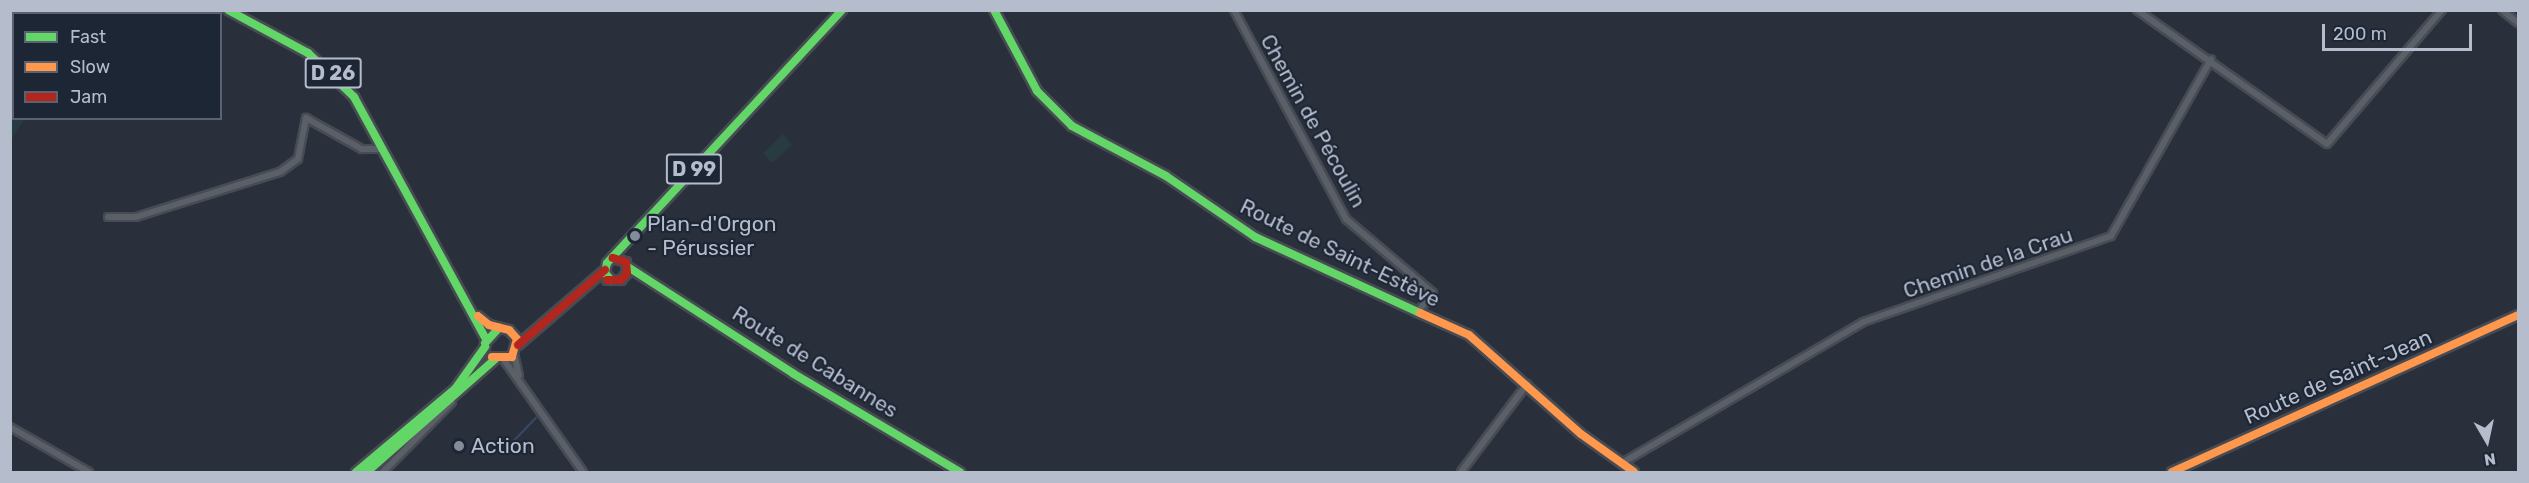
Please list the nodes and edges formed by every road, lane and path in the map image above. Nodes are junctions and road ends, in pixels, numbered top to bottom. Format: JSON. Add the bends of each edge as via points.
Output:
{"nodes":[{"id":1,"x":228,"y":10,"type":"edge"},
{"id":2,"x":842,"y":10,"type":"edge"},
{"id":3,"x":994,"y":10,"type":"edge"},
{"id":4,"x":1234,"y":10,"type":"edge"},
{"id":5,"x":2137,"y":10,"type":"edge"},
{"id":6,"x":2442,"y":10,"type":"edge"},
{"id":7,"x":2502,"y":10,"type":"edge"},
{"id":8,"x":2518,"y":23,"type":"edge"},
{"id":9,"x":2211,"y":59,"type":"junction"},
{"id":10,"x":384,"y":149,"type":"junction"},
{"id":11,"x":108,"y":218,"type":"dead end"},
{"id":12,"x":631,"y":242,"type":"junction"},
{"id":13,"x":613,"y":258,"type":"junction"},
{"id":14,"x":627,"y":264,"type":"junction"},
{"id":15,"x":605,"y":270,"type":"junction"},
{"id":16,"x":624,"y":278,"type":"junction"},
{"id":17,"x":611,"y":280,"type":"junction"},
{"id":18,"x":651,"y":281,"type":"junction"},
{"id":19,"x":585,"y":288,"type":"junction"},
{"id":20,"x":475,"y":313,"type":"junction"},
{"id":21,"x":1417,"y":313,"type":"junction"},
{"id":22,"x":2518,"y":315,"type":"edge"},
{"id":23,"x":536,"y":327,"type":"junction"},
{"id":24,"x":499,"y":328,"type":"junction"},
{"id":25,"x":514,"y":334,"type":"junction"},
{"id":26,"x":486,"y":343,"type":"junction"},
{"id":27,"x":516,"y":350,"type":"junction"},
{"id":28,"x":500,"y":360,"type":"junction"},
{"id":29,"x":519,"y":375,"type":"junction"},
{"id":30,"x":1527,"y":384,"type":"junction"},
{"id":31,"x":454,"y":400,"type":"junction"},
{"id":32,"x":10,"y":427,"type":"edge"},
{"id":33,"x":1622,"y":463,"type":"junction"},
{"id":34,"x":90,"y":472,"type":"edge"},
{"id":35,"x":356,"y":472,"type":"edge"},
{"id":36,"x":368,"y":472,"type":"edge"},
{"id":37,"x":383,"y":472,"type":"edge"},
{"id":38,"x":583,"y":472,"type":"edge"},
{"id":39,"x":960,"y":472,"type":"edge"},
{"id":40,"x":1461,"y":472,"type":"edge"},
{"id":41,"x":1634,"y":472,"type":"edge"},
{"id":42,"x":2172,"y":472,"type":"edge"}],
"edges":[{"from":1,"to":10,"type":"main road","number":"D 26","via":[[325,65],[354,97]]},
{"from":2,"to":12,"type":"main road","number":"D 99"},
{"from":3,"to":21,"type":"main road","name":"Route de Saint-Estève","via":[[1037,91],[1072,126],[1158,171],[1255,237]]},
{"from":4,"to":21,"type":"street","name":"Chemin de Pécoulin","via":[[1346,219],[1433,293]]},
{"from":5,"to":9,"type":"street"},
{"from":6,"to":9,"type":"street","via":[[2332,144]]},
{"from":7,"to":8,"type":"street"},
{"from":9,"to":33,"type":"street","name":"Chemin de la Crau","via":[[2110,236],[1863,322]]},
{"from":10,"to":11,"type":"street","via":[[362,149],[306,118],[298,159],[280,172],[136,217]]},
{"from":10,"to":20,"type":"main road","number":"D 26"},
{"from":12,"to":13,"type":"main road","number":"D 99"},
{"from":12,"to":14,"type":"main road","number":"D 99"},
{"from":13,"to":14,"type":"main road"},
{"from":13,"to":15,"type":"main road"},
{"from":14,"to":16,"type":"main road"},
{"from":14,"to":18,"type":"main road","name":"Route de Cabannes"},
{"from":15,"to":17,"type":"main road"},
{"from":15,"to":19,"type":"main road"},
{"from":16,"to":17,"type":"main road"},
{"from":16,"to":18,"type":"main road","name":"Route de Cabannes"},
{"from":17,"to":19,"type":"main road"},
{"from":18,"to":39,"type":"main road","name":"Route de Cabannes"},
{"from":19,"to":23,"type":"main road"},
{"from":20,"to":24,"type":"main road","number":"D 26"},
{"from":20,"to":26,"type":"main road","number":"D 26"},
{"from":21,"to":30,"type":"main road","name":"Route de Saint-Estève","via":[[1469,335]]},
{"from":22,"to":42,"type":"main road","name":"Route de Saint-Jean"},
{"from":23,"to":25,"type":"main road"},
{"from":23,"to":27,"type":"main road"},
{"from":24,"to":25,"type":"main road"},
{"from":24,"to":26,"type":"main road"},
{"from":25,"to":27,"type":"main road"},
{"from":26,"to":28,"type":"main road"},
{"from":26,"to":35,"type":"main road","via":[[473,370],[450,393]]},
{"from":27,"to":28,"type":"main road"},
{"from":27,"to":29,"type":"street"},
{"from":28,"to":29,"type":"street"},
{"from":28,"to":31,"type":"main road"},
{"from":29,"to":38,"type":"street"},
{"from":30,"to":33,"type":"main road","name":"Route de Saint-Estève"},
{"from":30,"to":40,"type":"street"},
{"from":31,"to":36,"type":"main road"},
{"from":31,"to":37,"type":"street"},
{"from":32,"to":34,"type":"street"},
{"from":33,"to":41,"type":"main road","name":"Route de Saint-Estève"}]}
